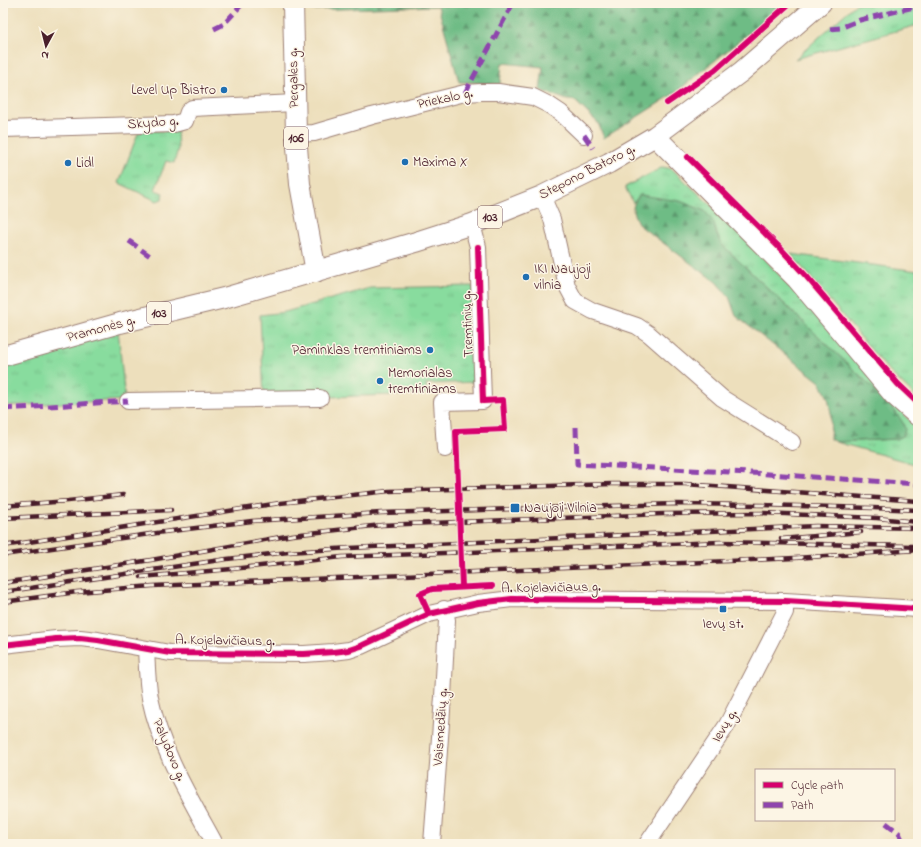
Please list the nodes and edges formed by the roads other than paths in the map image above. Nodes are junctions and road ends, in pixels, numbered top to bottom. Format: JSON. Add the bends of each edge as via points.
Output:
{"nodes":[{"id":1,"x":293,"y":3,"type":"edge"},
{"id":2,"x":821,"y":3,"type":"edge"},
{"id":3,"x":295,"y":103,"type":"junction"},
{"id":4,"x":3,"y":129,"type":"edge"},
{"id":5,"x":296,"y":134,"type":"junction"},
{"id":6,"x":584,"y":135,"type":"dead end"},
{"id":7,"x":655,"y":136,"type":"junction"},
{"id":8,"x":542,"y":196,"type":"junction"},
{"id":9,"x":472,"y":224,"type":"junction"},
{"id":10,"x":316,"y":272,"type":"junction"},
{"id":11,"x":3,"y":356,"type":"edge"},
{"id":12,"x":320,"y":398,"type":"dead end"},
{"id":13,"x":128,"y":401,"type":"dead end"},
{"id":14,"x":918,"y":416,"type":"edge"},
{"id":15,"x":792,"y":442,"type":"dead end"},
{"id":16,"x":445,"y":449,"type":"dead end"},
{"id":17,"x":785,"y":601,"type":"junction"},
{"id":18,"x":444,"y":609,"type":"junction"},
{"id":19,"x":918,"y":609,"type":"edge"},
{"id":20,"x":3,"y":645,"type":"edge"},
{"id":21,"x":146,"y":649,"type":"junction"},
{"id":22,"x":215,"y":844,"type":"edge"},
{"id":23,"x":432,"y":844,"type":"edge"},
{"id":24,"x":647,"y":844,"type":"edge"}],
"edges":[{"from":1,"to":3,"type":"main road","name":"Pergalės g.","number":"106"},
{"from":2,"to":7,"type":"main road","name":"Stepono Batoro g.","number":"103","via":[[740,72]]},
{"from":3,"to":4,"type":"street","name":"Skydo g.","via":[[192,108],[185,121],[174,124]]},
{"from":3,"to":5,"type":"main road","name":"Pergalės g.","number":"106"},
{"from":5,"to":6,"type":"street","name":"Priekalo g.","via":[[314,133],[465,93],[482,92],[533,97],[561,113]]},
{"from":5,"to":10,"type":"main road","name":"Pergalės g.","number":"106","via":[[300,184]]},
{"from":7,"to":8,"type":"main road","name":"Stepono Batoro g.","number":"103","via":[[609,163]]},
{"from":7,"to":14,"type":"main road","via":[[797,279],[894,395]]},
{"from":8,"to":9,"type":"main road","name":"Stepono Batoro g.","number":"103"},
{"from":8,"to":15,"type":"street","via":[[552,219],[567,286],[575,301],[593,311],[637,326],[722,398]]},
{"from":9,"to":10,"type":"main road","name":"Stepono Batoro g.","number":"103"},
{"from":9,"to":16,"type":"street","name":"Tremtinių g.","via":[[478,247],[483,401],[442,402]]},
{"from":10,"to":11,"type":"main road","name":"Pramonės g.","number":"103"},
{"from":12,"to":13,"type":"street"},
{"from":17,"to":18,"type":"street","name":"A. Kojelavičiaus g.","via":[[512,599]]},
{"from":17,"to":19,"type":"street","name":"A. Kojelavičiaus g."},
{"from":17,"to":24,"type":"street","name":"Ievų g.","via":[[785,612],[727,725]]},
{"from":18,"to":21,"type":"street","name":"A. Kojelavičiaus g.","via":[[349,650],[304,654],[170,653]]},
{"from":18,"to":23,"type":"street","name":"Vaismedžių g.","via":[[447,620],[444,682]]},
{"from":20,"to":21,"type":"street","name":"A. Kojelavičiaus g.","via":[[80,638]]},
{"from":21,"to":22,"type":"street","name":"Palydovo g.","via":[[147,676],[154,714],[169,756]]}]}
